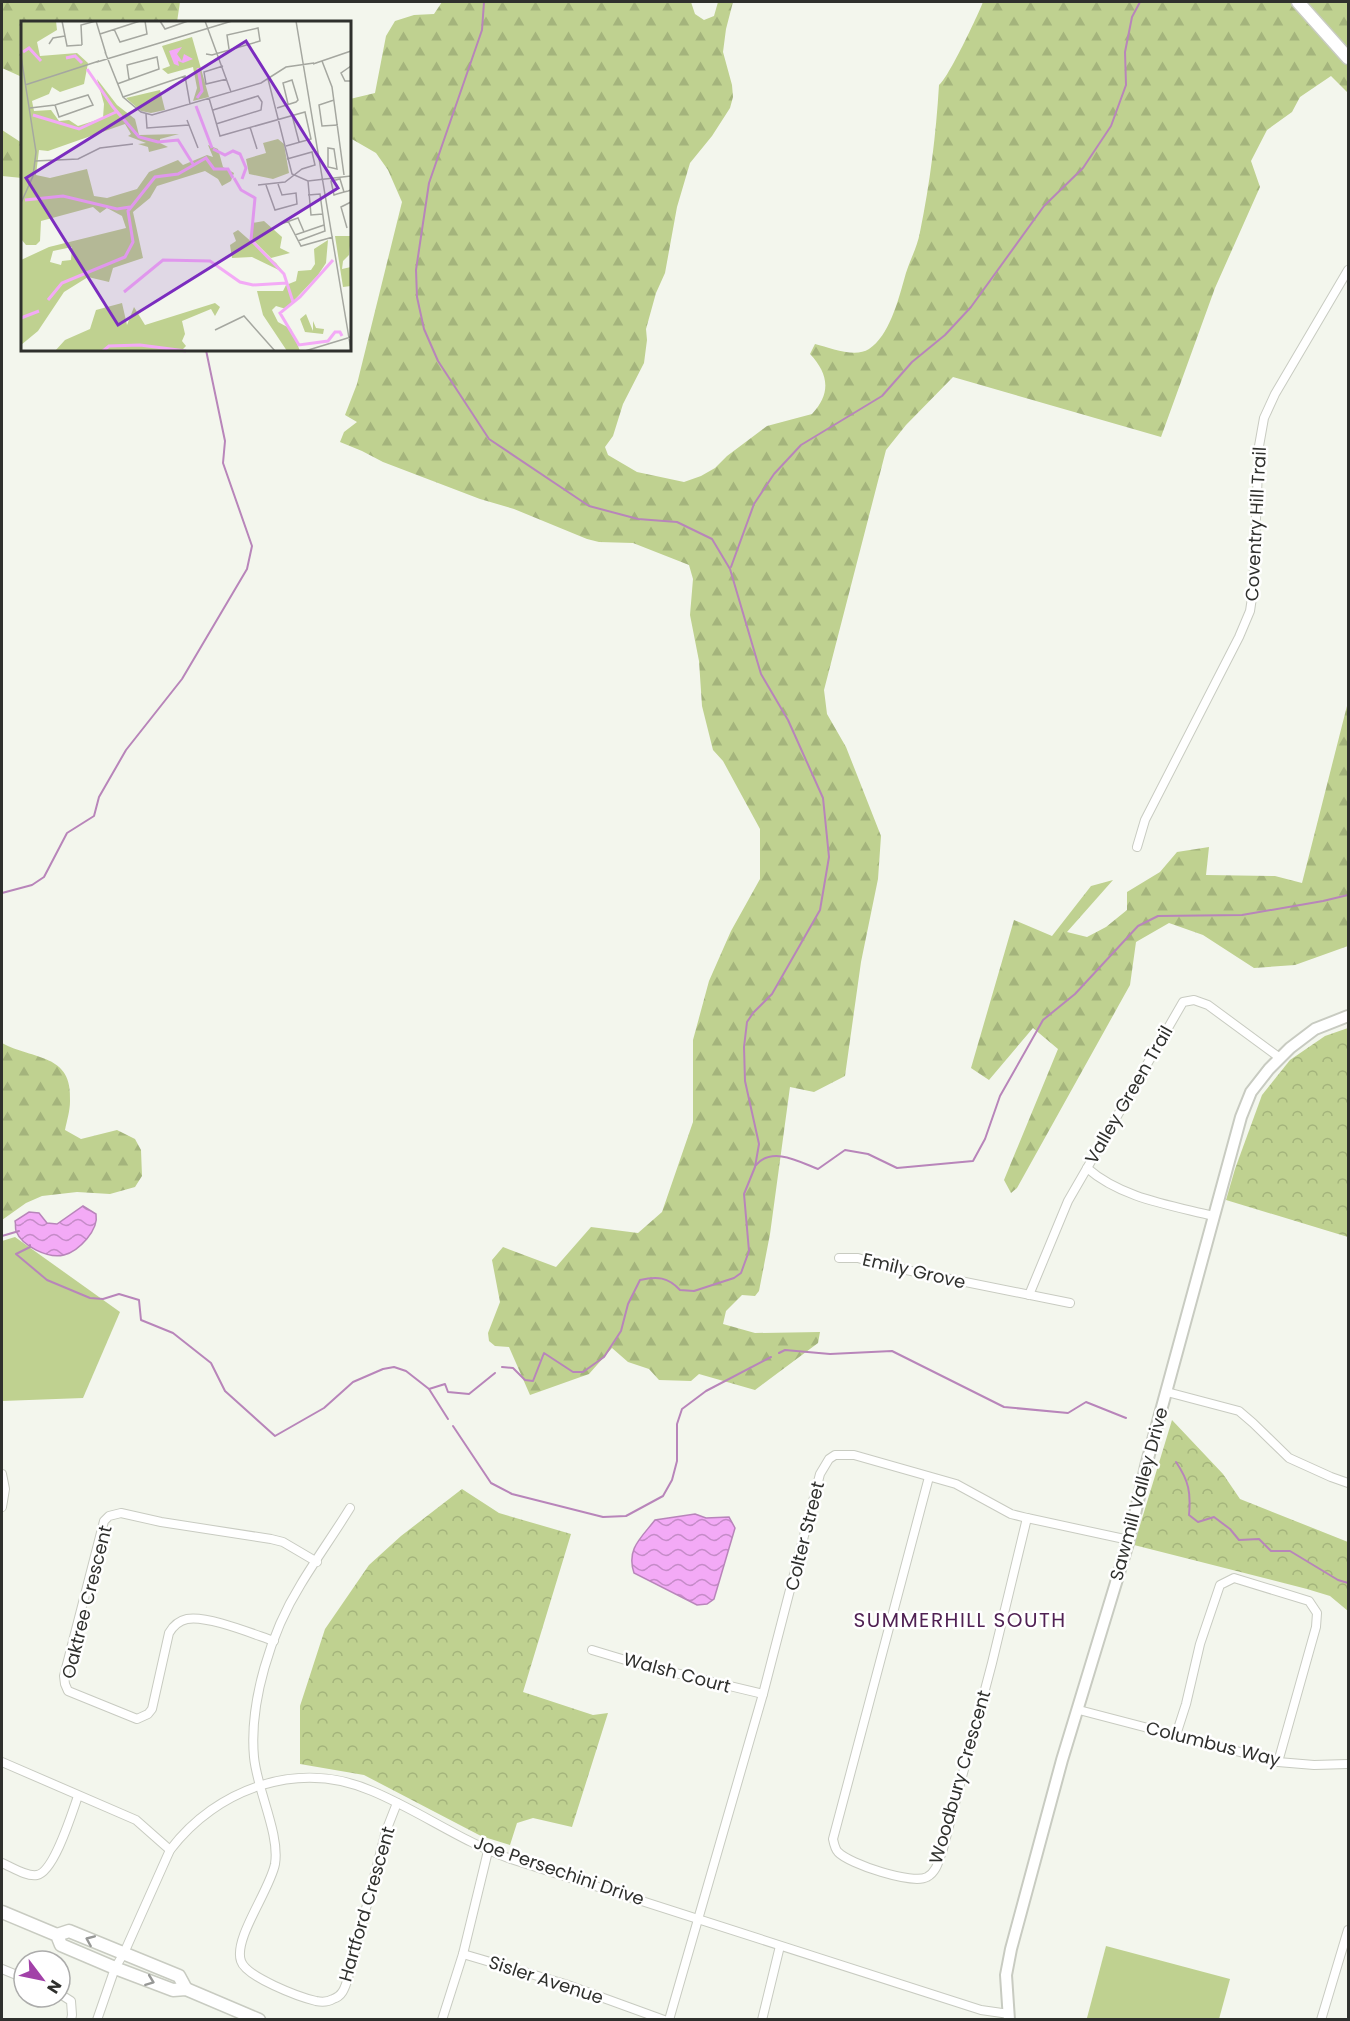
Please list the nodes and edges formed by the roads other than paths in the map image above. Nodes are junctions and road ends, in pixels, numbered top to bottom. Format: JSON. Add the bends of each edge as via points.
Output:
{"nodes":[{"id":1,"x":1299,"y":2,"type":"edge"},
{"id":2,"x":1348,"y":58,"type":"edge"},
{"id":3,"x":1348,"y":270,"type":"edge"},
{"id":4,"x":1137,"y":847,"type":"dead end"},
{"id":5,"x":1348,"y":1016,"type":"edge"},
{"id":6,"x":1280,"y":1058,"type":"junction"},
{"id":7,"x":1087,"y":1168,"type":"junction"},
{"id":8,"x":1213,"y":1216,"type":"junction"},
{"id":9,"x":839,"y":1258,"type":"dead end"},
{"id":10,"x":1029,"y":1294,"type":"junction"},
{"id":11,"x":1070,"y":1303,"type":"dead end"},
{"id":12,"x":1167,"y":1392,"type":"junction"},
{"id":13,"x":2,"y":1474,"type":"edge"},
{"id":14,"x":929,"y":1477,"type":"junction"},
{"id":15,"x":1348,"y":1483,"type":"edge"},
{"id":16,"x":2,"y":1507,"type":"edge"},
{"id":17,"x":350,"y":1508,"type":"dead end"},
{"id":18,"x":1027,"y":1518,"type":"junction"},
{"id":19,"x":1129,"y":1540,"type":"junction"},
{"id":20,"x":316,"y":1562,"type":"junction"},
{"id":21,"x":274,"y":1641,"type":"junction"},
{"id":22,"x":592,"y":1650,"type":"dead end"},
{"id":23,"x":763,"y":1695,"type":"junction"},
{"id":24,"x":1079,"y":1710,"type":"junction"},
{"id":25,"x":1176,"y":1735,"type":"junction"},
{"id":26,"x":2,"y":1762,"type":"edge"},
{"id":27,"x":1278,"y":1762,"type":"junction"},
{"id":28,"x":1348,"y":1764,"type":"edge"},
{"id":29,"x":258,"y":1784,"type":"junction"},
{"id":30,"x":78,"y":1796,"type":"junction"},
{"id":31,"x":397,"y":1803,"type":"junction"},
{"id":32,"x":170,"y":1850,"type":"junction"},
{"id":33,"x":488,"y":1851,"type":"junction"},
{"id":34,"x":2,"y":1863,"type":"edge"},
{"id":35,"x":2,"y":1912,"type":"edge"},
{"id":36,"x":697,"y":1919,"type":"junction"},
{"id":37,"x":1348,"y":1930,"type":"edge"},
{"id":38,"x":57,"y":1935,"type":"junction"},
{"id":39,"x":780,"y":1946,"type":"junction"},
{"id":40,"x":124,"y":1953,"type":"junction"},
{"id":41,"x":463,"y":1954,"type":"junction"},
{"id":42,"x":115,"y":1968,"type":"junction"},
{"id":43,"x":186,"y":1989,"type":"junction"},
{"id":44,"x":1009,"y":2017,"type":"edge"},
{"id":45,"x":97,"y":2019,"type":"edge"},
{"id":46,"x":259,"y":2019,"type":"edge"},
{"id":47,"x":442,"y":2019,"type":"edge"},
{"id":48,"x":664,"y":2019,"type":"edge"},
{"id":49,"x":669,"y":2019,"type":"edge"},
{"id":50,"x":762,"y":2019,"type":"edge"},
{"id":51,"x":1321,"y":2019,"type":"edge"}],
"edges":[{"from":1,"to":2,"type":"main road"},
{"from":3,"to":4,"type":"street","name":"Coventry Hill Trail","via":[[1264,418],[1259,446],[1251,610],[1145,820]]},
{"from":5,"to":6,"type":"street","name":"Sawmill Valley Drive","via":[[1315,1029]]},
{"from":6,"to":7,"type":"street","name":"Valley Green Trail","via":[[1208,1005],[1194,999],[1183,1002]]},
{"from":6,"to":8,"type":"street","name":"Sawmill Valley Drive","via":[[1251,1092]]},
{"from":7,"to":8,"type":"street","via":[[1116,1188],[1142,1198]]},
{"from":7,"to":10,"type":"street","name":"Valley Green Trail","via":[[1068,1200]]},
{"from":8,"to":12,"type":"street","name":"Sawmill Valley Drive"},
{"from":9,"to":10,"type":"street","name":"Emily Grove","via":[[861,1258]]},
{"from":10,"to":11,"type":"street"},
{"from":12,"to":15,"type":"street","via":[[1239,1411],[1289,1458]]},
{"from":12,"to":19,"type":"street","name":"Sawmill Valley Drive"},
{"from":13,"to":16,"type":"street"},
{"from":14,"to":18,"type":"street","name":"Colter Street","via":[[956,1484],[1011,1514]]},
{"from":14,"to":18,"type":"street","name":"Woodbury Crescent","via":[[833,1839],[836,1851],[843,1856],[880,1872],[920,1880],[934,1871],[943,1850]]},
{"from":14,"to":23,"type":"street","name":"Colter Street","via":[[854,1455],[835,1455],[829,1459],[820,1474]]},
{"from":17,"to":20,"type":"street","name":"Hartford Crescent"},
{"from":18,"to":19,"type":"street","name":"Colter Street"},
{"from":19,"to":24,"type":"street","name":"Sawmill Valley Drive"},
{"from":20,"to":21,"type":"street","name":"Hartford Crescent","via":[[290,1604]]},
{"from":20,"to":21,"type":"street","name":"Oaktree Crescent","via":[[283,1542],[121,1513],[109,1516],[104,1521],[65,1684],[75,1694],[143,1718],[152,1709],[169,1634],[179,1622],[208,1620]]},
{"from":21,"to":29,"type":"street","name":"Hartford Crescent","via":[[254,1718]]},
{"from":22,"to":23,"type":"street","name":"Walsh Court"},
{"from":23,"to":36,"type":"street","name":"Colter Street"},
{"from":24,"to":25,"type":"street","name":"Columbus Way"},
{"from":24,"to":44,"type":"street","name":"Sawmill Valley Drive","via":[[1011,1949],[1006,1975]]},
{"from":25,"to":27,"type":"street","name":"Columbus Way"},
{"from":25,"to":27,"type":"street","via":[[1220,1585],[1234,1578],[1309,1602],[1317,1613]]},
{"from":26,"to":30,"type":"street"},
{"from":27,"to":28,"type":"street","name":"Columbus Way"},
{"from":29,"to":31,"type":"street","name":"Joe Persechini Drive","via":[[324,1778],[370,1790]]},
{"from":29,"to":31,"type":"street","name":"Hartford Crescent","via":[[273,1839],[275,1863],[244,1934],[241,1961],[255,1976],[318,2002],[335,1999],[348,1978],[383,1841]]},
{"from":29,"to":32,"type":"street","name":"Joe Persechini Drive","via":[[210,1811],[180,1836]]},
{"from":30,"to":32,"type":"street","via":[[136,1820]]},
{"from":30,"to":34,"type":"street","via":[[59,1846],[41,1875],[34,1876]]},
{"from":31,"to":33,"type":"street","name":"Joe Persechini Drive"},
{"from":32,"to":40,"type":"street","name":"Joe Persechini Drive"},
{"from":33,"to":36,"type":"street","name":"Joe Persechini Drive"},
{"from":33,"to":41,"type":"street"},
{"from":35,"to":38,"type":"main road"},
{"from":36,"to":39,"type":"street","name":"Joe Persechini Drive"},
{"from":36,"to":49,"type":"street","name":"Colter Street"},
{"from":37,"to":51,"type":"street"},
{"from":40,"to":38,"type":"main road","one_way":true,"via":[[69,1931]]},
{"from":38,"to":42,"type":"main road","via":[[61,1945]]},
{"from":39,"to":44,"type":"street","name":"Joe Persechini Drive"},
{"from":39,"to":50,"type":"street"},
{"from":40,"to":42,"type":"street","name":"Joe Persechini Drive"},
{"from":40,"to":43,"type":"main road","via":[[179,1977]]},
{"from":41,"to":47,"type":"street"},
{"from":41,"to":48,"type":"street","name":"Sisler Avenue"},
{"from":42,"to":43,"type":"main road","one_way":true,"via":[[173,1990]]},
{"from":42,"to":45,"type":"street","name":"Joe Persechini Drive"},
{"from":43,"to":46,"type":"main road"}]}
